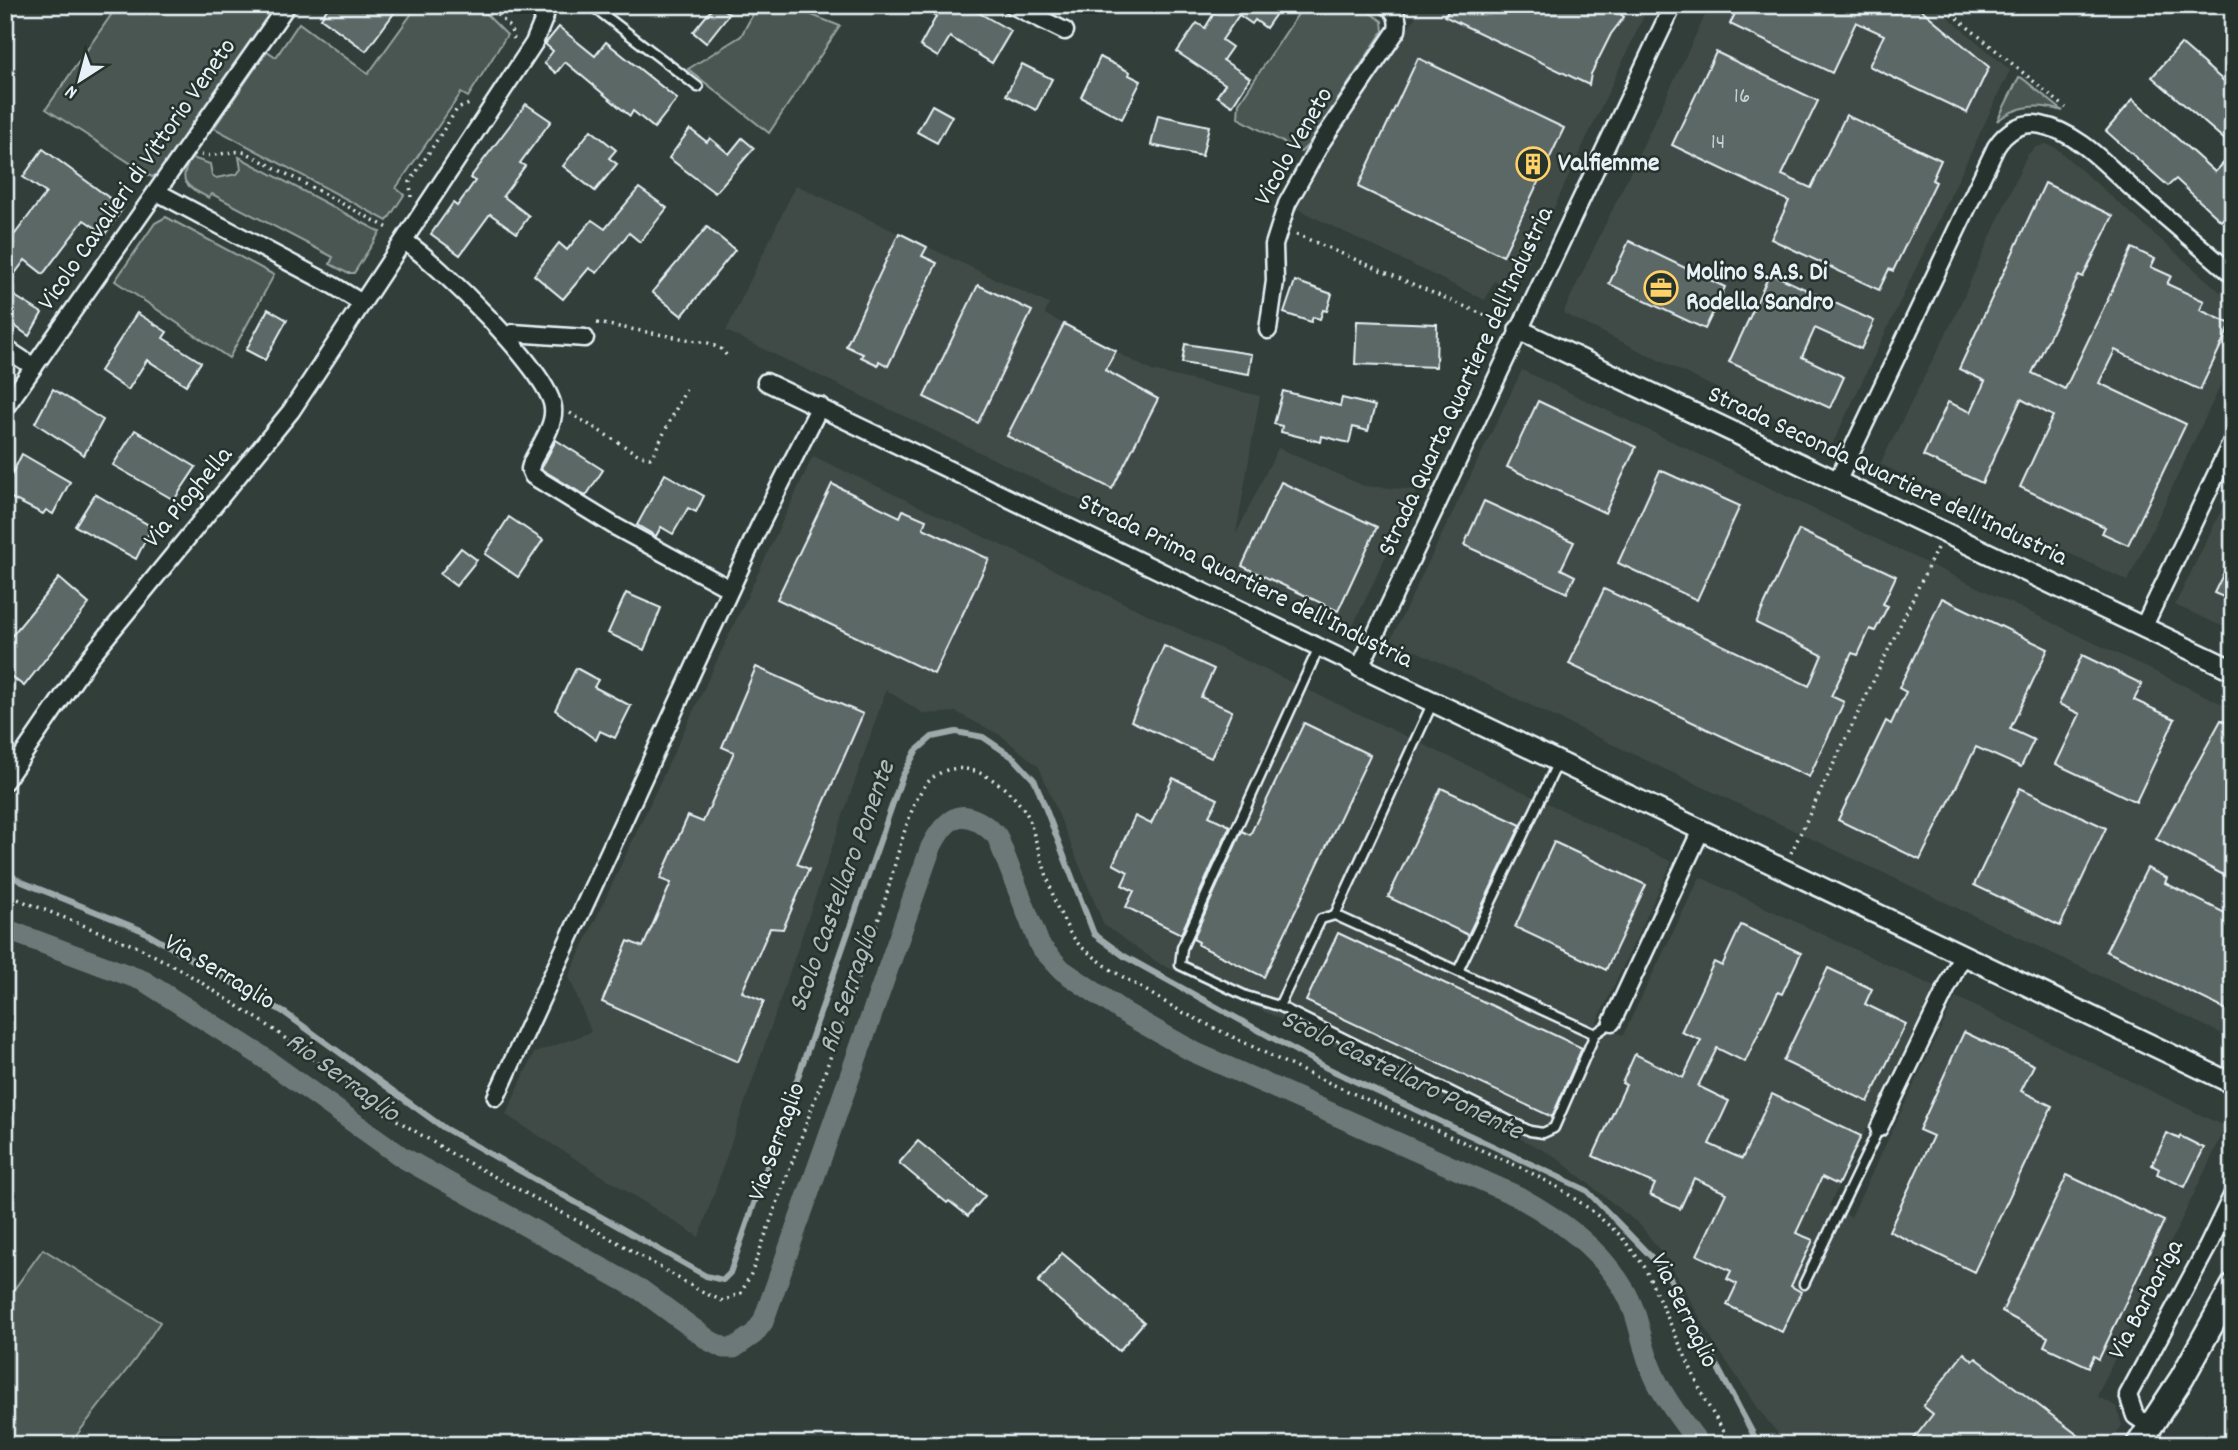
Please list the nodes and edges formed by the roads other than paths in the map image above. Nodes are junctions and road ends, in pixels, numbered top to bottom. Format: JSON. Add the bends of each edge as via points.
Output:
{"nodes":[{"id":1,"x":287,"y":5,"type":"edge"},
{"id":2,"x":543,"y":5,"type":"edge"},
{"id":3,"x":592,"y":5,"type":"edge"},
{"id":4,"x":1012,"y":5,"type":"edge"},
{"id":5,"x":1386,"y":5,"type":"edge"},
{"id":6,"x":1673,"y":5,"type":"edge"},
{"id":7,"x":1065,"y":31,"type":"dead end"},
{"id":8,"x":698,"y":87,"type":"dead end"},
{"id":9,"x":157,"y":192,"type":"junction"},
{"id":10,"x":404,"y":242,"type":"junction"},
{"id":11,"x":2233,"y":275,"type":"edge"},
{"id":12,"x":362,"y":303,"type":"junction"},
{"id":13,"x":1268,"y":330,"type":"dead end"},
{"id":14,"x":1519,"y":330,"type":"junction"},
{"id":15,"x":507,"y":337,"type":"junction"},
{"id":16,"x":585,"y":338,"type":"dead end"},
{"id":17,"x":5,"y":348,"type":"edge"},
{"id":18,"x":34,"y":367,"type":"junction"},
{"id":19,"x":766,"y":382,"type":"dead end"},
{"id":20,"x":820,"y":407,"type":"junction"},
{"id":21,"x":5,"y":408,"type":"edge"},
{"id":22,"x":2233,"y":439,"type":"edge"},
{"id":23,"x":1837,"y":482,"type":"junction"},
{"id":24,"x":730,"y":589,"type":"junction"},
{"id":25,"x":2143,"y":628,"type":"junction"},
{"id":26,"x":1319,"y":647,"type":"junction"},
{"id":27,"x":1360,"y":667,"type":"junction"},
{"id":28,"x":2233,"y":670,"type":"edge"},
{"id":29,"x":1433,"y":702,"type":"junction"},
{"id":30,"x":1559,"y":762,"type":"junction"},
{"id":31,"x":5,"y":781,"type":"edge"},
{"id":32,"x":1701,"y":830,"type":"junction"},
{"id":33,"x":1335,"y":915,"type":"junction"},
{"id":34,"x":1962,"y":954,"type":"junction"},
{"id":35,"x":1458,"y":971,"type":"junction"},
{"id":36,"x":1279,"y":1006,"type":"junction"},
{"id":37,"x":1612,"y":1023,"type":"joint"},
{"id":38,"x":1595,"y":1034,"type":"junction"},
{"id":39,"x":2233,"y":1084,"type":"edge"},
{"id":40,"x":496,"y":1097,"type":"dead end"},
{"id":41,"x":1879,"y":1128,"type":"joint"},
{"id":42,"x":2233,"y":1194,"type":"edge"},
{"id":43,"x":1804,"y":1284,"type":"dead end"},
{"id":44,"x":2233,"y":1286,"type":"edge"},
{"id":45,"x":2145,"y":1436,"type":"edge"}],
"edges":[{"from":1,"to":9,"type":"street","name":"Vicolo Cavalieri di Vittorio Veneto"},
{"from":2,"to":10,"type":"street","name":"Via Pioghella","via":[[545,16],[534,43]]},
{"from":3,"to":8,"type":"lane"},
{"from":4,"to":7,"type":"street"},
{"from":5,"to":13,"type":"street","name":"Vicolo Veneto","via":[[1396,14],[1396,30],[1322,141],[1278,226]]},
{"from":6,"to":14,"type":"street","name":"Strada Quarta Quartiere dell'Industria"},
{"from":9,"to":12,"type":"street"},
{"from":9,"to":18,"type":"street","name":"Vicolo Cavalieri di Vittorio Veneto"},
{"from":10,"to":12,"type":"street","name":"Via Pioghella"},
{"from":10,"to":15,"type":"street"},
{"from":11,"to":23,"type":"street","via":[[2076,139],[2043,125],[2016,127],[1996,147]]},
{"from":12,"to":31,"type":"street","name":"Via Pioghella","via":[[277,431],[90,657]]},
{"from":14,"to":23,"type":"street","name":"Strada Seconda Quartiere dell'Industria"},
{"from":14,"to":27,"type":"street","name":"Strada Quarta Quartiere dell'Industria"},
{"from":15,"to":16,"type":"street","via":[[513,333]]},
{"from":15,"to":24,"type":"street","via":[[547,392],[554,410],[530,469],[533,477]]},
{"from":17,"to":18,"type":"street"},
{"from":18,"to":21,"type":"street","name":"Vicolo Cavalieri di Vittorio Veneto"},
{"from":19,"to":20,"type":"street","name":"Strada Prima Quartiere dell'Industria"},
{"from":20,"to":24,"type":"street"},
{"from":20,"to":26,"type":"street","name":"Strada Prima Quartiere dell'Industria"},
{"from":22,"to":25,"type":"street"},
{"from":23,"to":25,"type":"street","name":"Strada Seconda Quartiere dell'Industria"},
{"from":24,"to":40,"type":"street"},
{"from":25,"to":28,"type":"street","name":"Strada Seconda Quartiere dell'Industria"},
{"from":26,"to":27,"type":"street","name":"Strada Prima Quartiere dell'Industria"},
{"from":26,"to":36,"type":"lane","via":[[1182,948],[1180,965]]},
{"from":27,"to":29,"type":"street","name":"Strada Prima Quartiere dell'Industria"},
{"from":29,"to":30,"type":"street","name":"Strada Prima Quartiere dell'Industria"},
{"from":29,"to":33,"type":"lane"},
{"from":30,"to":32,"type":"street","name":"Strada Prima Quartiere dell'Industria"},
{"from":30,"to":35,"type":"lane"},
{"from":32,"to":34,"type":"street","name":"Strada Prima Quartiere dell'Industria"},
{"from":32,"to":37,"type":"street"},
{"from":33,"to":35,"type":"lane"},
{"from":33,"to":36,"type":"lane","via":[[1321,919]]},
{"from":34,"to":39,"type":"street","name":"Strada Prima Quartiere dell'Industria"},
{"from":34,"to":41,"type":"street"},
{"from":35,"to":38,"type":"lane"},
{"from":36,"to":38,"type":"lane","via":[[1530,1131],[1543,1133],[1554,1128]]},
{"from":37,"to":38,"type":"lane"},
{"from":41,"to":43,"type":"lane"},
{"from":42,"to":45,"type":"street","name":"Via Barbariga","via":[[2128,1395]]},
{"from":44,"to":45,"type":"main road","name":"Via Barbariga"}]}
